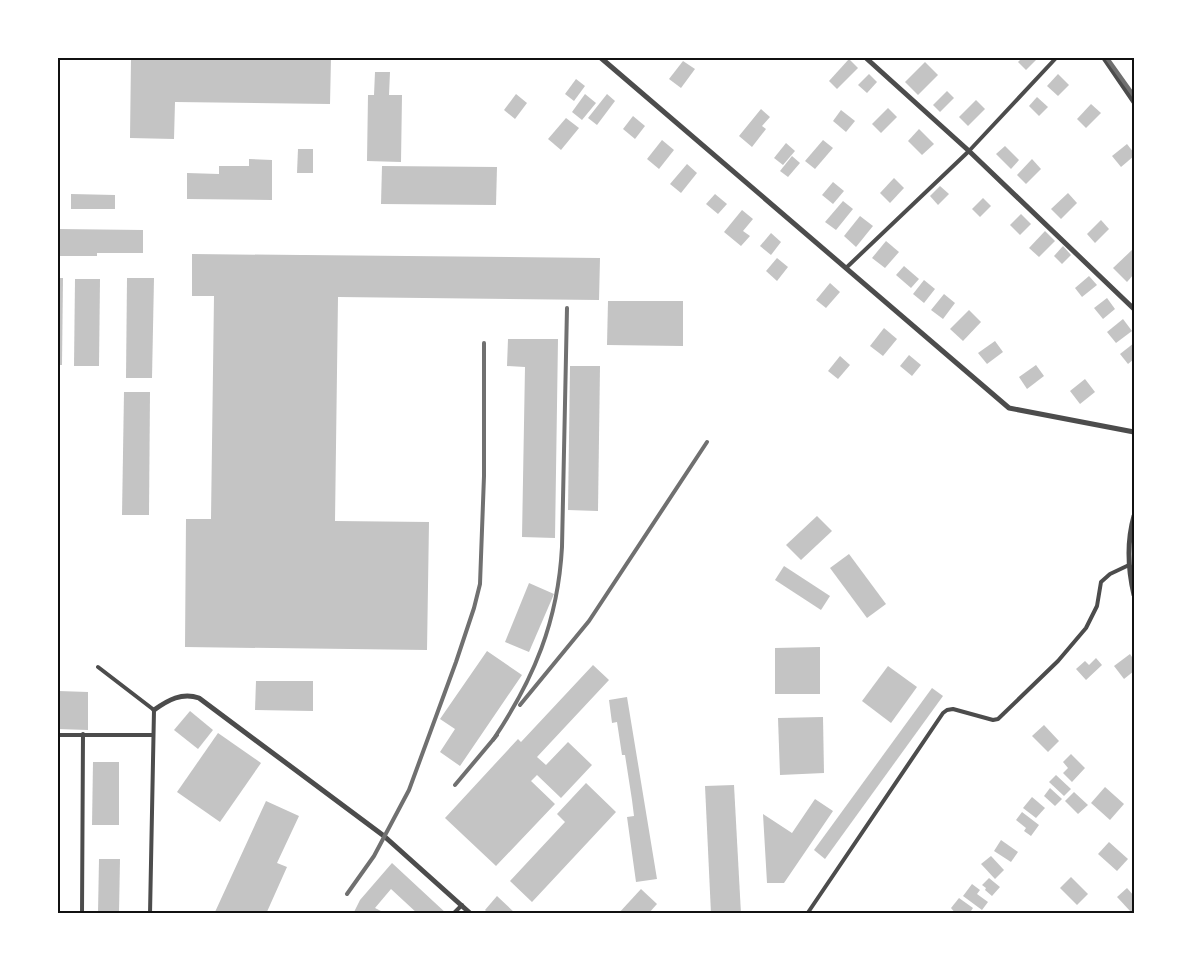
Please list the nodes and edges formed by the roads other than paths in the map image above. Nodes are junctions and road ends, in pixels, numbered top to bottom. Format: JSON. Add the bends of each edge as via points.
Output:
{"nodes":[{"id":1,"x":601,"y":58,"type":"edge"},
{"id":2,"x":866,"y":58,"type":"edge"},
{"id":3,"x":1056,"y":58,"type":"edge"},
{"id":4,"x":1104,"y":58,"type":"edge"},
{"id":5,"x":1134,"y":102,"type":"edge"},
{"id":6,"x":969,"y":151,"type":"junction"},
{"id":7,"x":846,"y":268,"type":"junction"},
{"id":8,"x":1134,"y":309,"type":"edge"},
{"id":9,"x":1134,"y":432,"type":"edge"},
{"id":10,"x":1134,"y":516,"type":"edge"},
{"id":11,"x":1129,"y":565,"type":"junction"},
{"id":12,"x":1134,"y":595,"type":"edge"},
{"id":13,"x":98,"y":667,"type":"dead end"},
{"id":14,"x":154,"y":710,"type":"junction"},
{"id":15,"x":83,"y":734,"type":"junction"},
{"id":16,"x":58,"y":735,"type":"edge"},
{"id":17,"x":153,"y":735,"type":"junction"},
{"id":18,"x":462,"y":905,"type":"junction"},
{"id":19,"x":82,"y":914,"type":"edge"},
{"id":20,"x":150,"y":914,"type":"edge"},
{"id":21,"x":453,"y":914,"type":"edge"},
{"id":22,"x":472,"y":914,"type":"edge"},
{"id":23,"x":807,"y":914,"type":"edge"}],
"edges":[{"from":1,"to":7,"type":"street"},
{"from":2,"to":6,"type":"street"},
{"from":3,"to":6,"type":"lane"},
{"from":4,"to":5,"type":"street"},
{"from":6,"to":7,"type":"lane"},
{"from":6,"to":8,"type":"street"},
{"from":7,"to":9,"type":"street","via":[[1009,408]]},
{"from":10,"to":11,"type":"street"},
{"from":11,"to":12,"type":"street"},
{"from":11,"to":23,"type":"lane","via":[[1101,582],[1097,606],[1086,628],[1058,662],[998,719],[953,709],[942,713]]},
{"from":13,"to":14,"type":"lane"},
{"from":14,"to":17,"type":"lane"},
{"from":14,"to":18,"type":"street","via":[[176,697],[190,694],[199,698],[384,836]]},
{"from":15,"to":16,"type":"lane"},
{"from":15,"to":17,"type":"lane"},
{"from":15,"to":19,"type":"lane"},
{"from":17,"to":20,"type":"lane"},
{"from":18,"to":21,"type":"lane"},
{"from":18,"to":22,"type":"street"}]}
